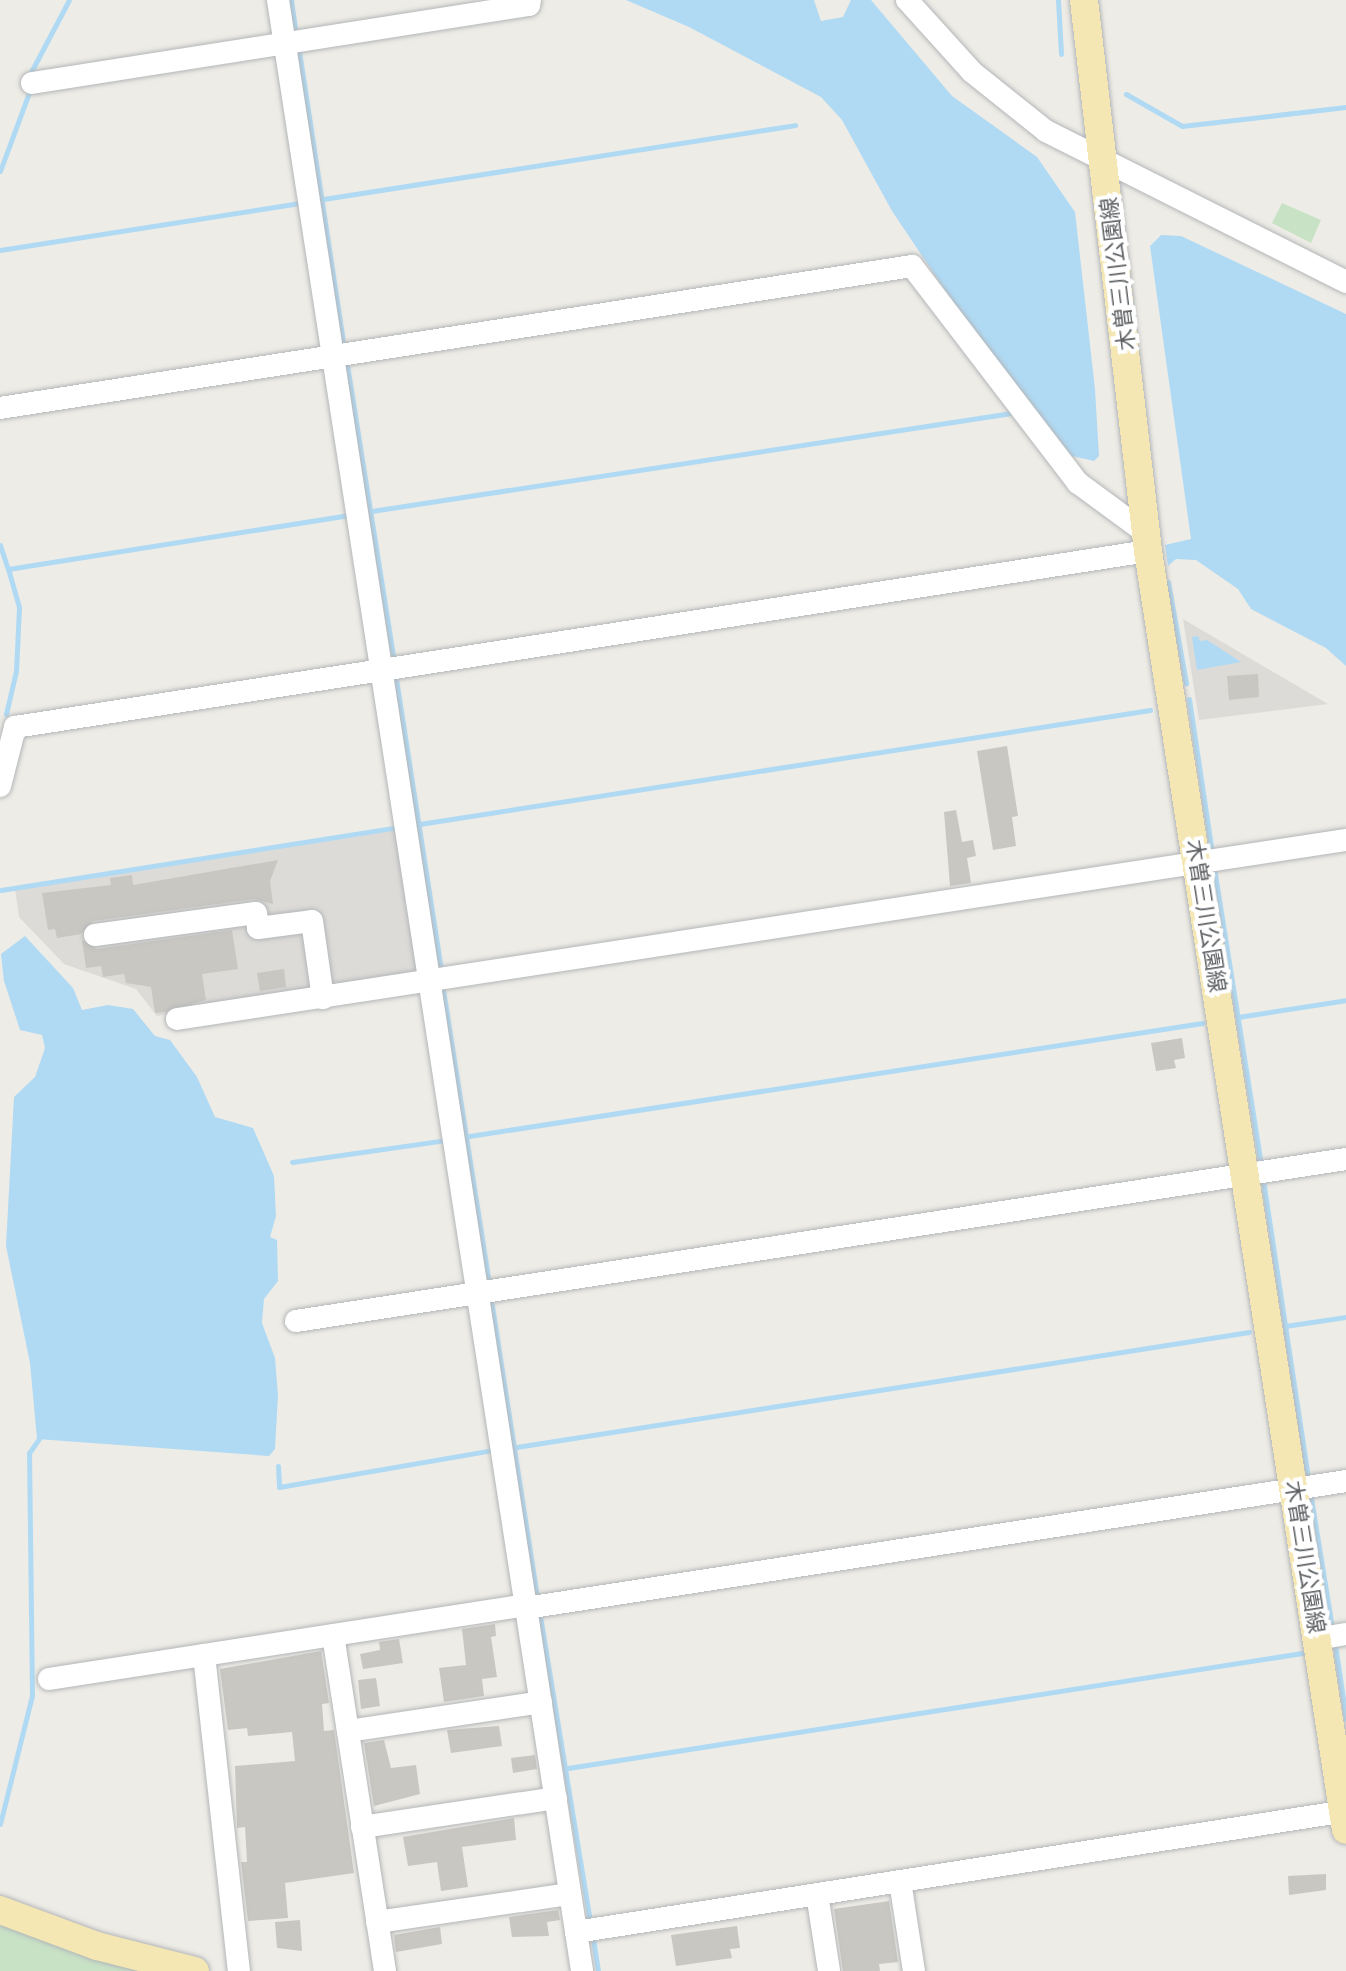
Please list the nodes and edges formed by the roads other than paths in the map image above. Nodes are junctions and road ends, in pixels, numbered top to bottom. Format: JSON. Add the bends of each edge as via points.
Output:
{"nodes":[{"id":1,"x":278,"y":0,"type":"edge"},
{"id":2,"x":530,"y":0,"type":"edge"},
{"id":3,"x":907,"y":0,"type":"edge"},
{"id":4,"x":1084,"y":0,"type":"edge"},
{"id":5,"x":284,"y":44,"type":"junction"},
{"id":6,"x":32,"y":83,"type":"dead end"},
{"id":7,"x":1106,"y":160,"type":"junction"},
{"id":8,"x":1346,"y":282,"type":"edge"},
{"id":9,"x":334,"y":357,"type":"junction"},
{"id":10,"x":0,"y":408,"type":"edge"},
{"id":11,"x":1147,"y":542,"type":"junction"},
{"id":12,"x":382,"y":669,"type":"junction"},
{"id":13,"x":0,"y":786,"type":"edge"},
{"id":14,"x":1346,"y":840,"type":"edge"},
{"id":15,"x":1196,"y":863,"type":"junction"},
{"id":16,"x":95,"y":935,"type":"dead end"},
{"id":17,"x":430,"y":982,"type":"junction"},
{"id":18,"x":323,"y":998,"type":"junction"},
{"id":19,"x":177,"y":1019,"type":"dead end"},
{"id":20,"x":1346,"y":1159,"type":"edge"},
{"id":21,"x":1244,"y":1174,"type":"junction"},
{"id":22,"x":478,"y":1294,"type":"junction"},
{"id":23,"x":296,"y":1321,"type":"dead end"},
{"id":24,"x":1346,"y":1481,"type":"edge"},
{"id":25,"x":1293,"y":1489,"type":"junction"},
{"id":26,"x":526,"y":1606,"type":"junction"},
{"id":27,"x":1346,"y":1634,"type":"edge"},
{"id":28,"x":333,"y":1635,"type":"junction"},
{"id":29,"x":1317,"y":1639,"type":"junction"},
{"id":30,"x":204,"y":1655,"type":"junction"},
{"id":31,"x":49,"y":1679,"type":"dead end"},
{"id":32,"x":541,"y":1702,"type":"junction"},
{"id":33,"x":348,"y":1731,"type":"junction"},
{"id":34,"x":556,"y":1798,"type":"junction"},
{"id":35,"x":1345,"y":1817,"type":"edge"},
{"id":36,"x":362,"y":1827,"type":"junction"},
{"id":37,"x":900,"y":1881,"type":"junction"},
{"id":38,"x":570,"y":1894,"type":"junction"},
{"id":39,"x":817,"y":1894,"type":"junction"},
{"id":40,"x":0,"y":1910,"type":"edge"},
{"id":41,"x":377,"y":1922,"type":"junction"},
{"id":42,"x":576,"y":1932,"type":"junction"},
{"id":43,"x":195,"y":1971,"type":"edge"},
{"id":44,"x":239,"y":1971,"type":"edge"},
{"id":45,"x":385,"y":1971,"type":"edge"},
{"id":46,"x":582,"y":1971,"type":"edge"},
{"id":47,"x":829,"y":1971,"type":"edge"},
{"id":48,"x":914,"y":1971,"type":"edge"}],
"edges":[{"from":1,"to":5,"type":"street"},
{"from":2,"to":5,"type":"street","via":[[529,5]]},
{"from":3,"to":7,"type":"street","via":[[972,72],[1009,104],[1046,131]]},
{"from":4,"to":7,"type":"main road","name":"木曽三川公園線"},
{"from":5,"to":6,"type":"street"},
{"from":5,"to":9,"type":"street"},
{"from":7,"to":8,"type":"street"},
{"from":7,"to":11,"type":"main road","name":"木曽三川公園線"},
{"from":9,"to":10,"type":"street"},
{"from":9,"to":11,"type":"street","via":[[912,266],[1078,483]]},
{"from":9,"to":12,"type":"street"},
{"from":11,"to":12,"type":"street"},
{"from":11,"to":15,"type":"main road","name":"木曽三川公園線"},
{"from":12,"to":13,"type":"street","via":[[15,727]]},
{"from":12,"to":17,"type":"street"},
{"from":14,"to":15,"type":"street"},
{"from":15,"to":17,"type":"street"},
{"from":15,"to":21,"type":"main road","name":"木曽三川公園線"},
{"from":16,"to":18,"type":"street","via":[[256,913],[258,928],[312,921]]},
{"from":17,"to":18,"type":"street"},
{"from":17,"to":22,"type":"street"},
{"from":18,"to":19,"type":"street"},
{"from":20,"to":21,"type":"street"},
{"from":21,"to":22,"type":"street"},
{"from":21,"to":25,"type":"main road","name":"木曽三川公園線"},
{"from":22,"to":23,"type":"street"},
{"from":22,"to":26,"type":"street"},
{"from":24,"to":25,"type":"street"},
{"from":25,"to":26,"type":"street"},
{"from":25,"to":29,"type":"main road","name":"木曽三川公園線"},
{"from":26,"to":28,"type":"street"},
{"from":26,"to":32,"type":"street"},
{"from":27,"to":29,"type":"street"},
{"from":28,"to":30,"type":"street"},
{"from":28,"to":33,"type":"street"},
{"from":29,"to":35,"type":"main road","name":"木曽三川公園線"},
{"from":30,"to":31,"type":"street"},
{"from":30,"to":44,"type":"street"},
{"from":32,"to":33,"type":"street"},
{"from":32,"to":34,"type":"street"},
{"from":33,"to":36,"type":"street"},
{"from":34,"to":36,"type":"street"},
{"from":34,"to":38,"type":"street"},
{"from":35,"to":37,"type":"street"},
{"from":36,"to":41,"type":"street"},
{"from":37,"to":39,"type":"street"},
{"from":37,"to":48,"type":"street"},
{"from":38,"to":41,"type":"street"},
{"from":38,"to":42,"type":"street"},
{"from":39,"to":42,"type":"street"},
{"from":39,"to":47,"type":"street"},
{"from":40,"to":43,"type":"main road","via":[[97,1946]]},
{"from":41,"to":45,"type":"street"},
{"from":42,"to":46,"type":"street"}]}
